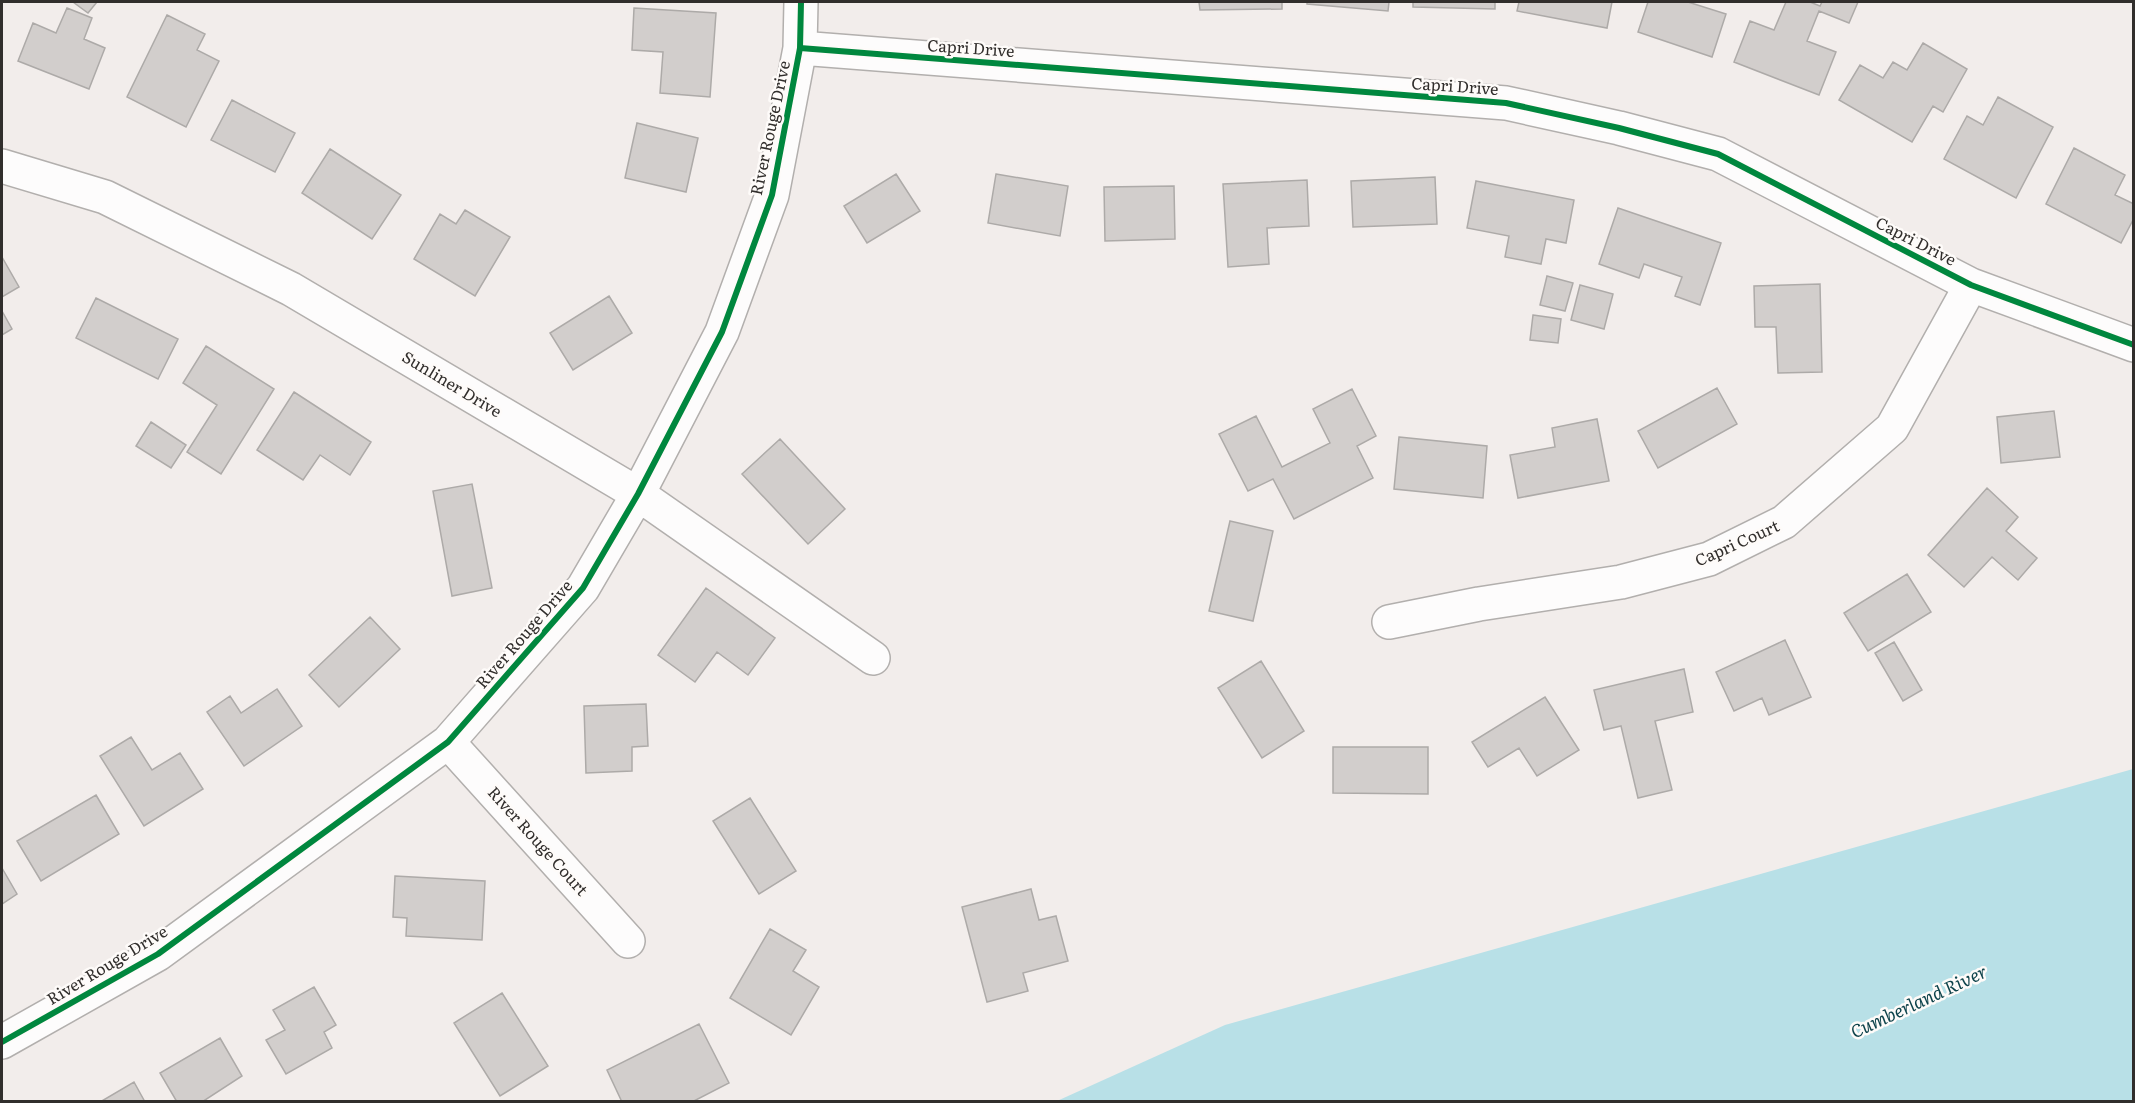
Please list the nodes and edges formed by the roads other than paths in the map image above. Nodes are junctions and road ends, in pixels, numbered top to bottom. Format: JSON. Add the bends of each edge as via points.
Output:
{"nodes":[{"id":1,"x":801,"y":2,"type":"edge"},
{"id":2,"x":800,"y":48,"type":"junction"},
{"id":3,"x":2,"y":166,"type":"edge"},
{"id":4,"x":1971,"y":285,"type":"junction"},
{"id":5,"x":2133,"y":345,"type":"edge"},
{"id":6,"x":638,"y":494,"type":"junction"},
{"id":7,"x":1389,"y":622,"type":"dead end"},
{"id":8,"x":873,"y":658,"type":"dead end"},
{"id":9,"x":448,"y":742,"type":"junction"},
{"id":10,"x":628,"y":941,"type":"dead end"},
{"id":11,"x":2,"y":1042,"type":"edge"}],
"edges":[{"from":1,"to":2,"type":"street","name":"River Rouge Drive"},
{"from":2,"to":4,"type":"street","name":"Capri Drive","via":[[1506,103],[1718,154]]},
{"from":2,"to":6,"type":"street","name":"River Rouge Drive","via":[[772,195],[726,321]]},
{"from":3,"to":6,"type":"street","name":"Sunliner Drive","via":[[105,197],[291,289]]},
{"from":4,"to":5,"type":"street","name":"Capri Drive"},
{"from":4,"to":7,"type":"street","name":"Capri Court","via":[[1892,428],[1784,522],[1709,559],[1621,582]]},
{"from":6,"to":8,"type":"street","name":"Sunliner Drive"},
{"from":6,"to":9,"type":"street","name":"River Rouge Drive","via":[[583,588]]},
{"from":9,"to":10,"type":"street","name":"River Rouge Court"},
{"from":9,"to":11,"type":"street","name":"River Rouge Drive","via":[[158,954]]}]}
